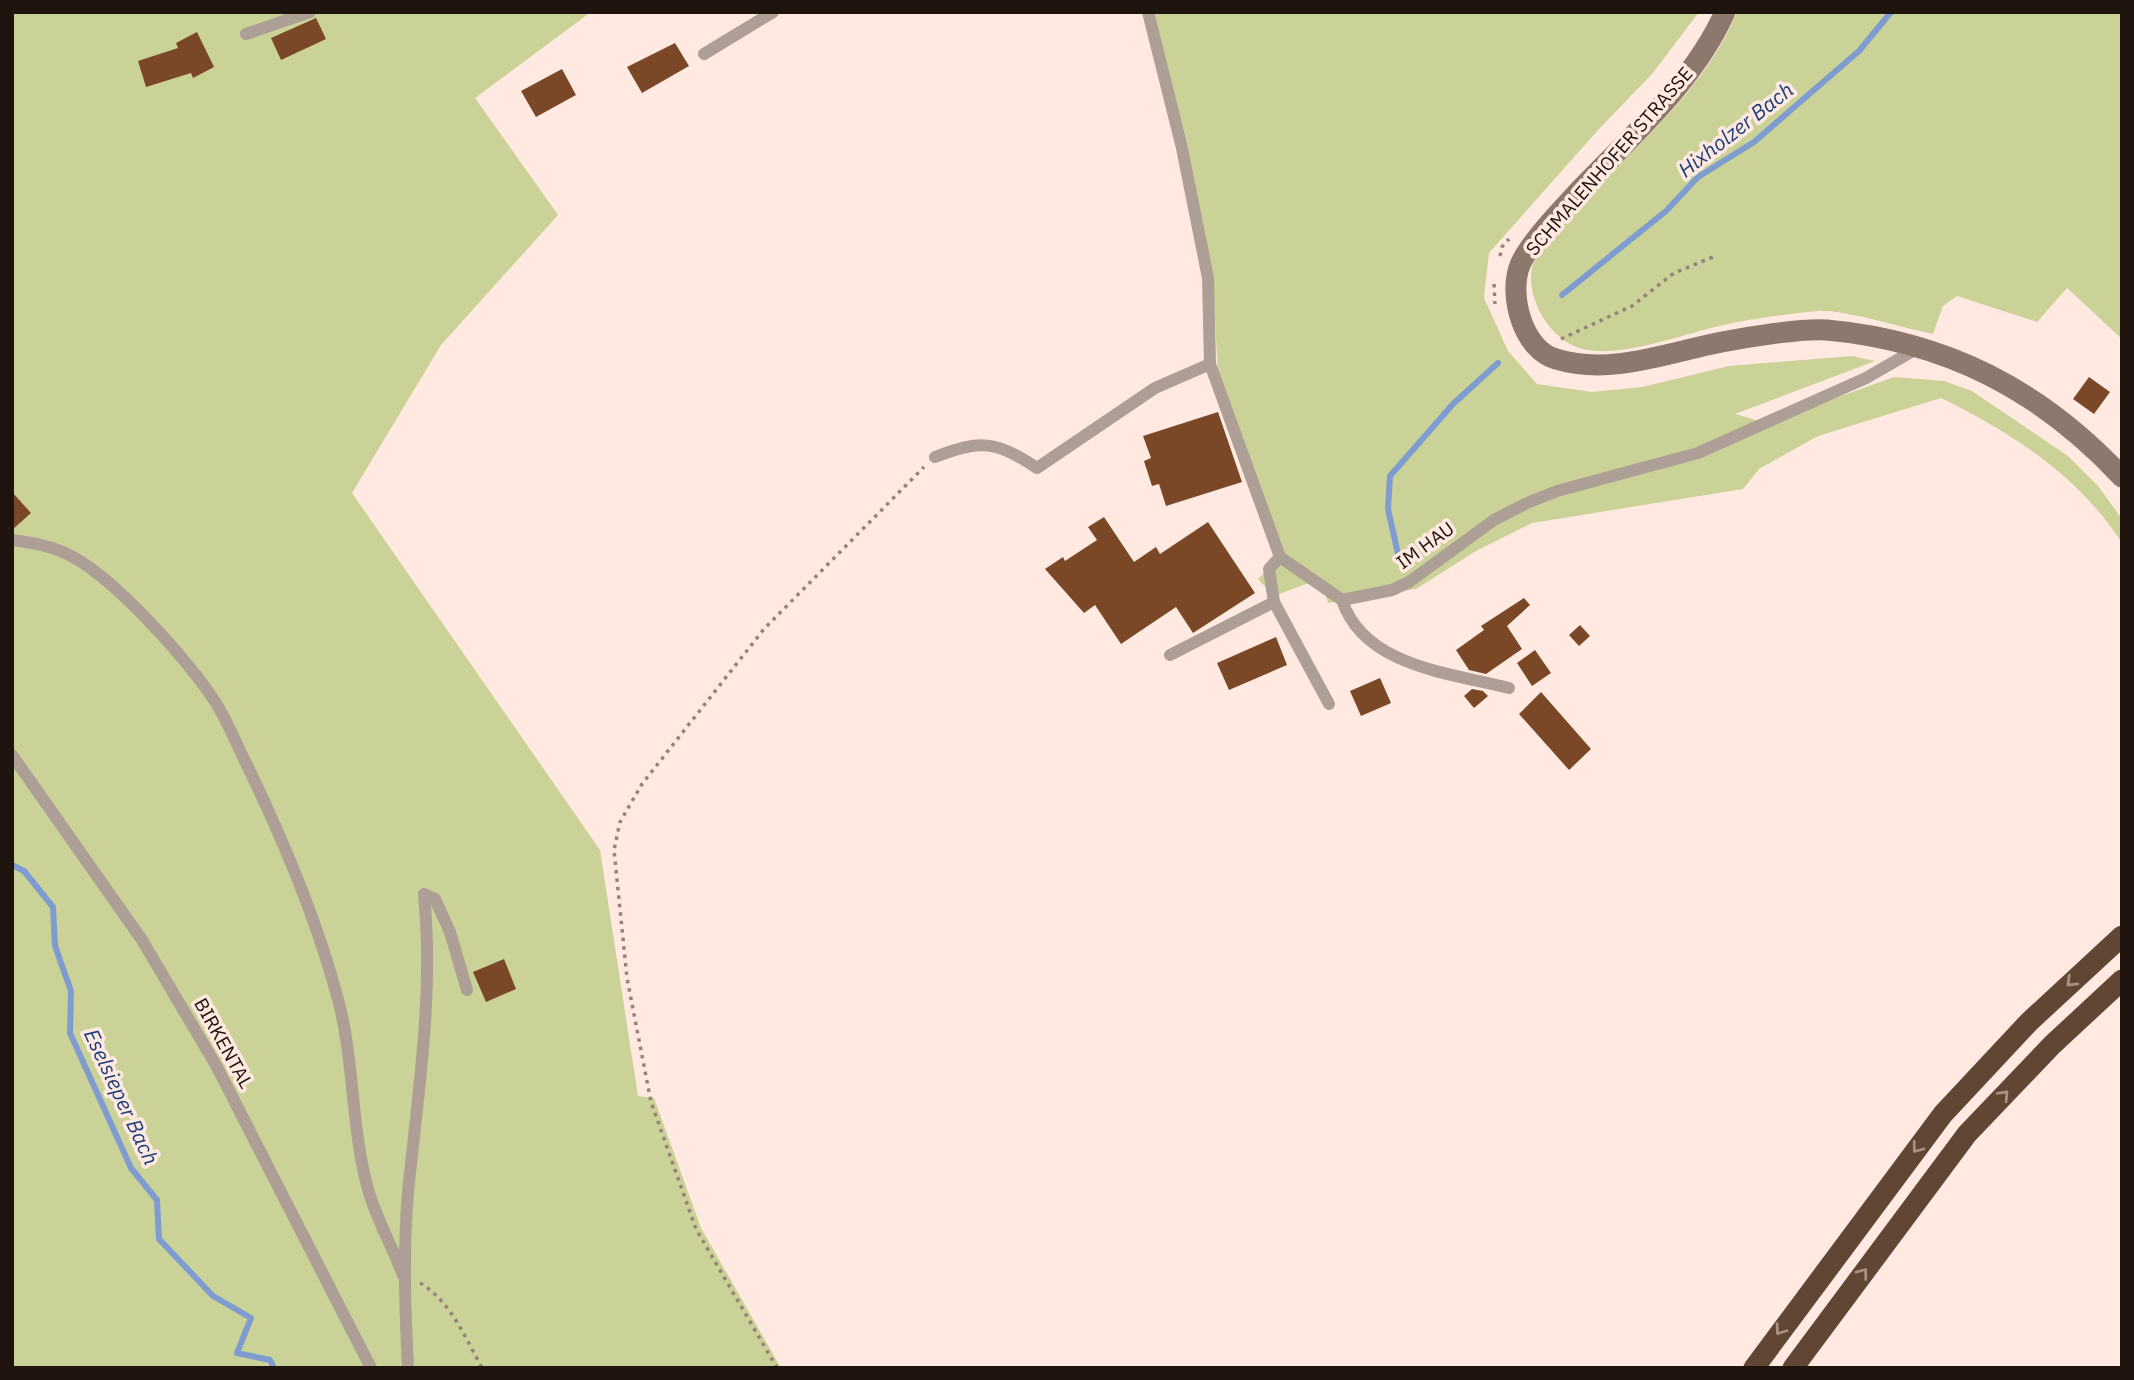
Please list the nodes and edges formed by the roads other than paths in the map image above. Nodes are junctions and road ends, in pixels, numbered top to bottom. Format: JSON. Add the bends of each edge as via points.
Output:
{"nodes":[{"id":1,"x":310,"y":12,"type":"edge"},
{"id":2,"x":773,"y":12,"type":"edge"},
{"id":3,"x":1148,"y":12,"type":"edge"},
{"id":4,"x":1725,"y":12,"type":"edge"},
{"id":5,"x":246,"y":34,"type":"dead end"},
{"id":6,"x":704,"y":54,"type":"dead end"},
{"id":7,"x":1920,"y":347,"type":"junction"},
{"id":8,"x":1210,"y":364,"type":"junction"},
{"id":9,"x":935,"y":457,"type":"road end"},
{"id":10,"x":2122,"y":477,"type":"edge"},
{"id":11,"x":12,"y":540,"type":"edge"},
{"id":12,"x":1280,"y":557,"type":"junction"},
{"id":13,"x":1342,"y":600,"type":"junction"},
{"id":14,"x":1274,"y":602,"type":"junction"},
{"id":15,"x":1170,"y":655,"type":"dead end"},
{"id":16,"x":1510,"y":688,"type":"dead end"},
{"id":17,"x":1329,"y":704,"type":"dead end"},
{"id":18,"x":12,"y":755,"type":"edge"},
{"id":19,"x":2122,"y":936,"type":"edge"},
{"id":20,"x":2122,"y":979,"type":"edge"},
{"id":21,"x":467,"y":990,"type":"dead end"},
{"id":22,"x":403,"y":1275,"type":"junction"},
{"id":23,"x":371,"y":1368,"type":"edge"},
{"id":24,"x":408,"y":1368,"type":"edge"},
{"id":25,"x":1754,"y":1368,"type":"edge"},
{"id":26,"x":1793,"y":1368,"type":"edge"}],
"edges":[{"from":1,"to":5,"type":"lane"},
{"from":2,"to":6,"type":"lane"},
{"from":3,"to":8,"type":"lane","via":[[1208,278]]},
{"from":4,"to":7,"type":"main road","name":"SCHMALENHOFER STRASSE","via":[[1674,90],[1557,215],[1520,265],[1514,294],[1529,336],[1554,359],[1590,365],[1638,361],[1724,341],[1825,330]]},
{"from":7,"to":10,"type":"main road","via":[[1978,368],[2027,395],[2087,440]]},
{"from":7,"to":13,"type":"lane","name":"IM HAU","via":[[1866,378],[1698,453],[1528,503],[1486,525],[1409,582]]},
{"from":8,"to":9,"type":"lane","via":[[1155,388],[1037,468],[1014,453],[988,445],[967,444]]},
{"from":8,"to":12,"type":"lane"},
{"from":11,"to":22,"type":"lane","via":[[43,544],[75,558],[160,634],[214,700],[277,825],[314,922],[351,1059],[370,1196]]},
{"from":12,"to":13,"type":"lane"},
{"from":12,"to":14,"type":"lane","via":[[1269,569]]},
{"from":13,"to":16,"type":"lane","via":[[1360,632],[1381,649],[1442,672]]},
{"from":14,"to":15,"type":"lane"},
{"from":14,"to":17,"type":"lane"},
{"from":18,"to":23,"type":"lane","name":"BIRKENTAL","via":[[142,940],[217,1067]]},
{"from":19,"to":25,"type":"highway","one_way":true,"via":[[2029,1022],[1943,1114]]},
{"from":26,"to":20,"type":"highway","one_way":true,"via":[[1967,1134]]},
{"from":21,"to":22,"type":"lane","via":[[450,932],[435,899],[424,894],[427,1014]]},
{"from":22,"to":24,"type":"lane"}]}
